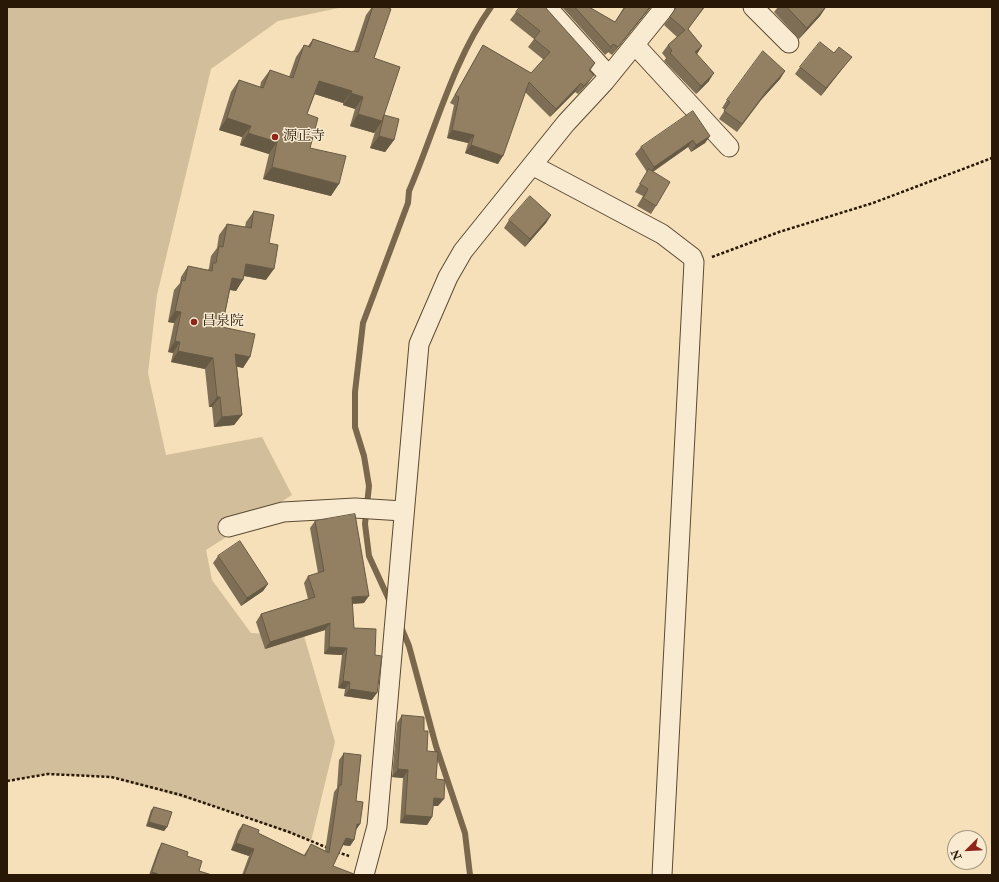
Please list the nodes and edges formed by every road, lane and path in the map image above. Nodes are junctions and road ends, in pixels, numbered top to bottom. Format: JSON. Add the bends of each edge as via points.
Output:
{"nodes":[{"id":1,"x":547,"y":7,"type":"edge"},
{"id":2,"x":665,"y":7,"type":"edge"},
{"id":3,"x":753,"y":7,"type":"edge"},
{"id":4,"x":789,"y":43,"type":"dead end"},
{"id":5,"x":635,"y":45,"type":"junction"},
{"id":6,"x":609,"y":76,"type":"junction"},
{"id":7,"x":729,"y":147,"type":"dead end"},
{"id":8,"x":992,"y":158,"type":"edge"},
{"id":9,"x":532,"y":165,"type":"junction"},
{"id":10,"x":694,"y":262,"type":"junction"},
{"id":11,"x":403,"y":511,"type":"junction"},
{"id":12,"x":228,"y":527,"type":"dead end"},
{"id":13,"x":7,"y":780,"type":"edge"},
{"id":14,"x":366,"y":870,"type":"edge"},
{"id":15,"x":662,"y":875,"type":"edge"}],
"edges":[{"from":1,"to":6,"type":"street"},
{"from":2,"to":5,"type":"street"},
{"from":3,"to":4,"type":"street"},
{"from":5,"to":6,"type":"street"},
{"from":5,"to":7,"type":"street"},
{"from":6,"to":9,"type":"street"},
{"from":8,"to":10,"type":"path","via":[[873,202]]},
{"from":9,"to":10,"type":"street","via":[[662,234],[692,257]]},
{"from":9,"to":11,"type":"street","via":[[464,251],[448,277],[418,344]]},
{"from":10,"to":15,"type":"street"},
{"from":11,"to":12,"type":"street","via":[[355,508],[283,512]]},
{"from":11,"to":14,"type":"street","via":[[377,826]]},
{"from":13,"to":14,"type":"path","via":[[48,774],[111,777],[181,795],[289,832]]}]}
